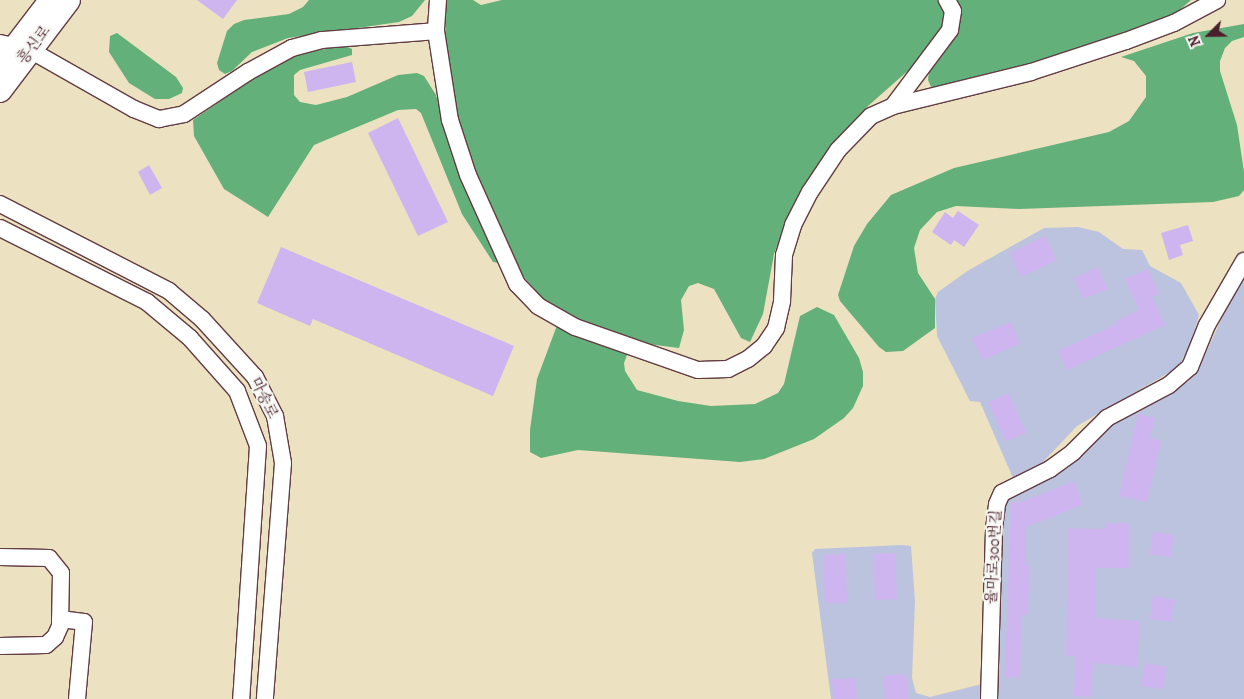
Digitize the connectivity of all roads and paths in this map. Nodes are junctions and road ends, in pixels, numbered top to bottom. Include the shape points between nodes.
1 (49, 0) edge
2 (68, 0) edge
3 (438, 0) edge
4 (947, 0) edge
5 (1217, 0) edge
6 (436, 31) junction
7 (15, 46) edge
8 (0, 64) edge
9 (0, 91) edge
10 (893, 106) junction
11 (0, 204) edge
12 (0, 228) edge
13 (1244, 261) edge
14 (0, 557) edge
15 (60, 619) junction
16 (0, 646) edge
17 (77, 699) edge
18 (241, 699) edge
19 (265, 699) edge
20 (989, 699) edge

1 - 7 main road, 흥신로
2 - 7 main road, 흥신로
3 - 6 street
4 - 10 street via 953,11 950,30
5 - 10 street via 1174,23 1126,41 1031,72
6 - 7 street via 322,40 292,48 184,114 159,119
6 - 10 street via 450,120 468,175 517,284 538,306 575,328 698,370 728,369 764,346 776,328 782,301 784,256 793,226 810,192 854,131 871,116
7 - 8 main road, 흥신로
7 - 9 main road, 흥신로
11 - 19 street, 마송로 via 170,290 202,318 255,377 275,416 283,463
12 - 18 street, 마송로 via 147,302 190,338 237,391 258,446
13 - 20 street, 율마로300번길 via 1207,325 1190,367 1169,386 1107,418 1073,452 1050,469 1002,493 994,529
14 - 15 street via 49,558 57,564 61,573
15 - 16 street via 55,637 46,644
15 - 17 street via 84,622

